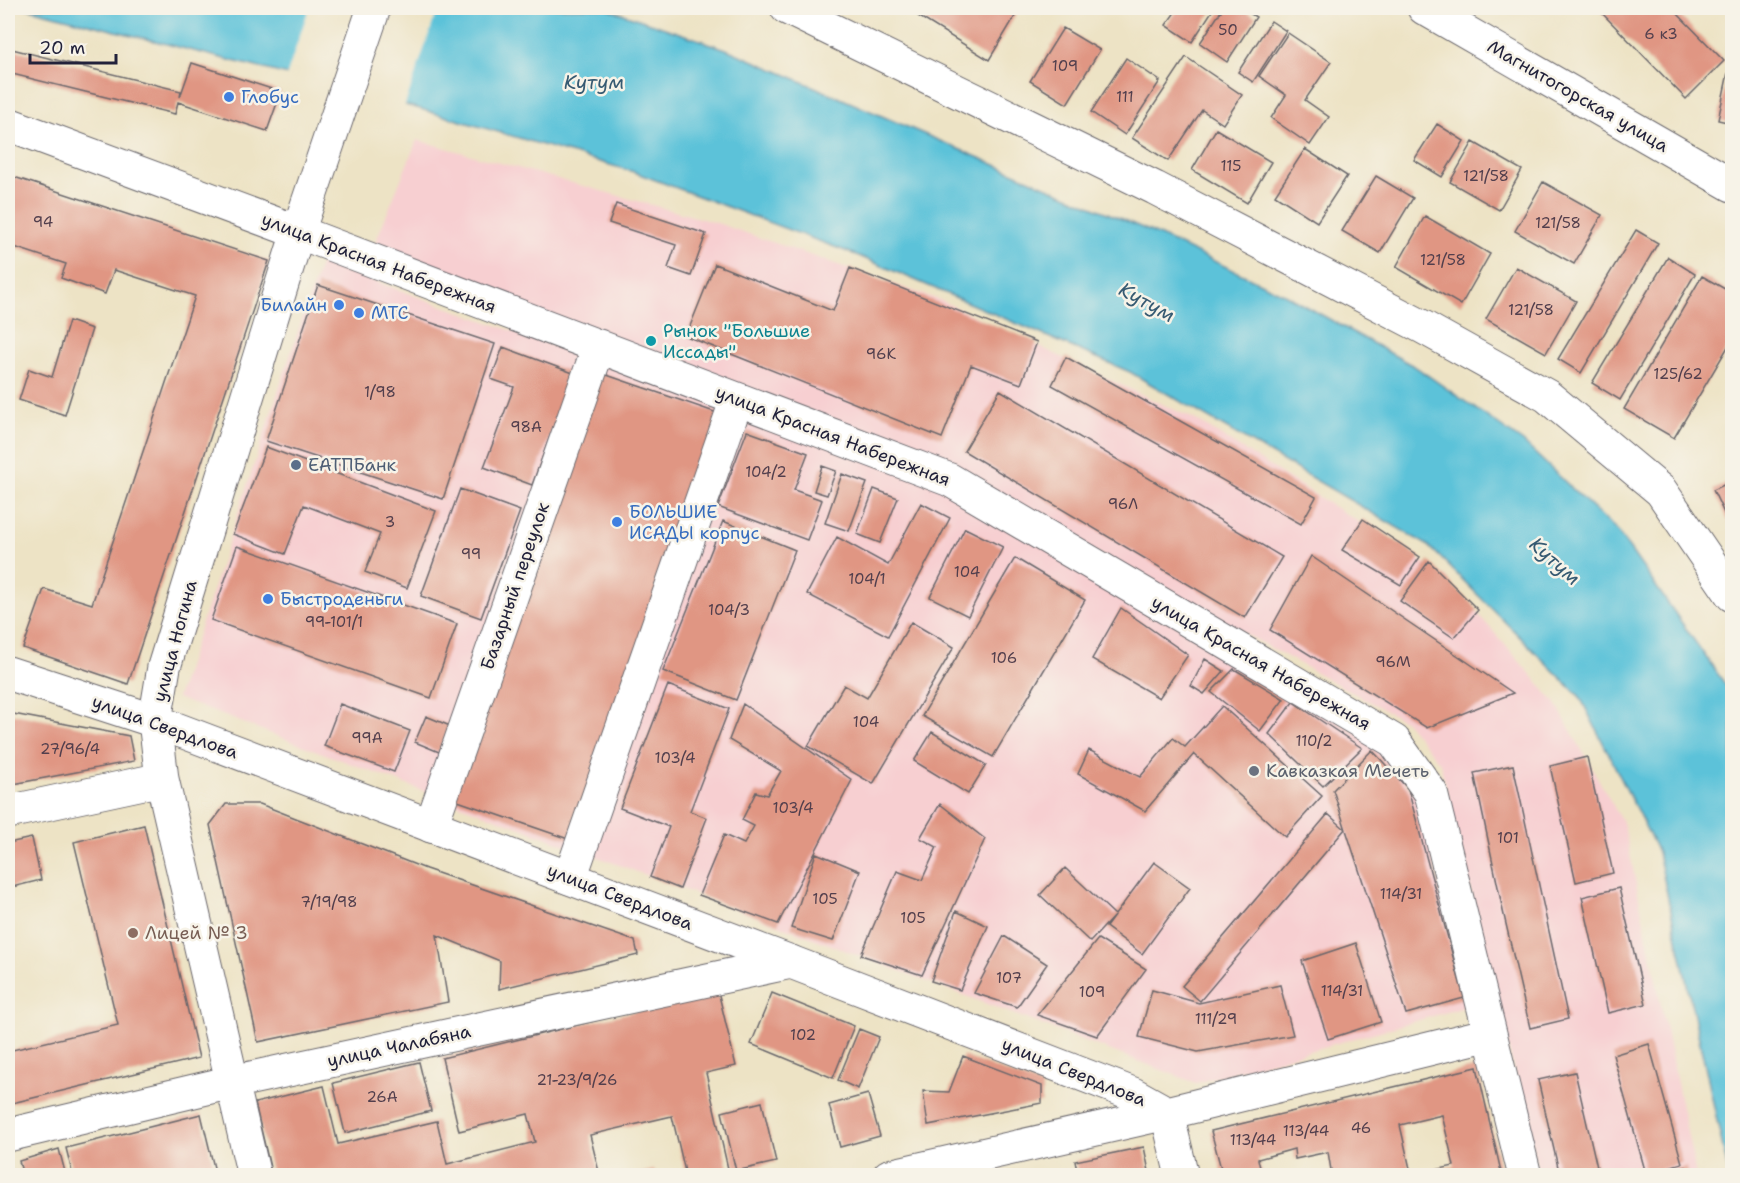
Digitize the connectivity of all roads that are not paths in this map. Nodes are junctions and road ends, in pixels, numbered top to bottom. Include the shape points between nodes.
1 (374, 8) edge
2 (787, 8) edge
3 (1424, 8) edge
4 (8, 124) edge
5 (1732, 185) edge
6 (298, 232) junction
7 (599, 346) junction
8 (737, 399) junction
9 (1732, 595) edge
10 (8, 674) edge
11 (155, 721) junction
12 (162, 779) junction
13 (8, 812) edge
14 (431, 826) junction
15 (570, 878) junction
16 (791, 962) junction
17 (1490, 1034) junction
18 (232, 1082) junction
19 (1167, 1113) junction
20 (8, 1134) edge
21 (254, 1176) edge
22 (889, 1176) edge
23 (1182, 1176) edge
24 (1525, 1176) edge

1 - 6 street, улица Ногина
2 - 9 street via 1155,188 1547,396 1661,491
3 - 5 street, Магнитогорская улица
4 - 6 street, улица Красная Набережная
6 - 7 street, улица Красная Набережная
6 - 11 street, улица Ногина via 164,667
7 - 8 street, улица Красная Набережная
7 - 14 street, Базарный переулок
8 - 15 street
8 - 17 street, улица Красная Набережная via 950,480 1394,741 1431,793
10 - 11 street, улица Свердлова
11 - 12 street, улица Ногина
11 - 14 street, улица Свердлова
12 - 13 street
12 - 18 street, улица Ногина
14 - 15 street, улица Свердлова
15 - 16 street, улица Свердлова
16 - 18 street, улица Чалабяна
16 - 19 street, улица Свердлова via 1133,1094
17 - 19 street
17 - 24 street, улица Красная Набережная
18 - 20 street, улица Чалабяна
18 - 21 street, улица Ногина
19 - 22 street
19 - 23 street, улица Свердлова

